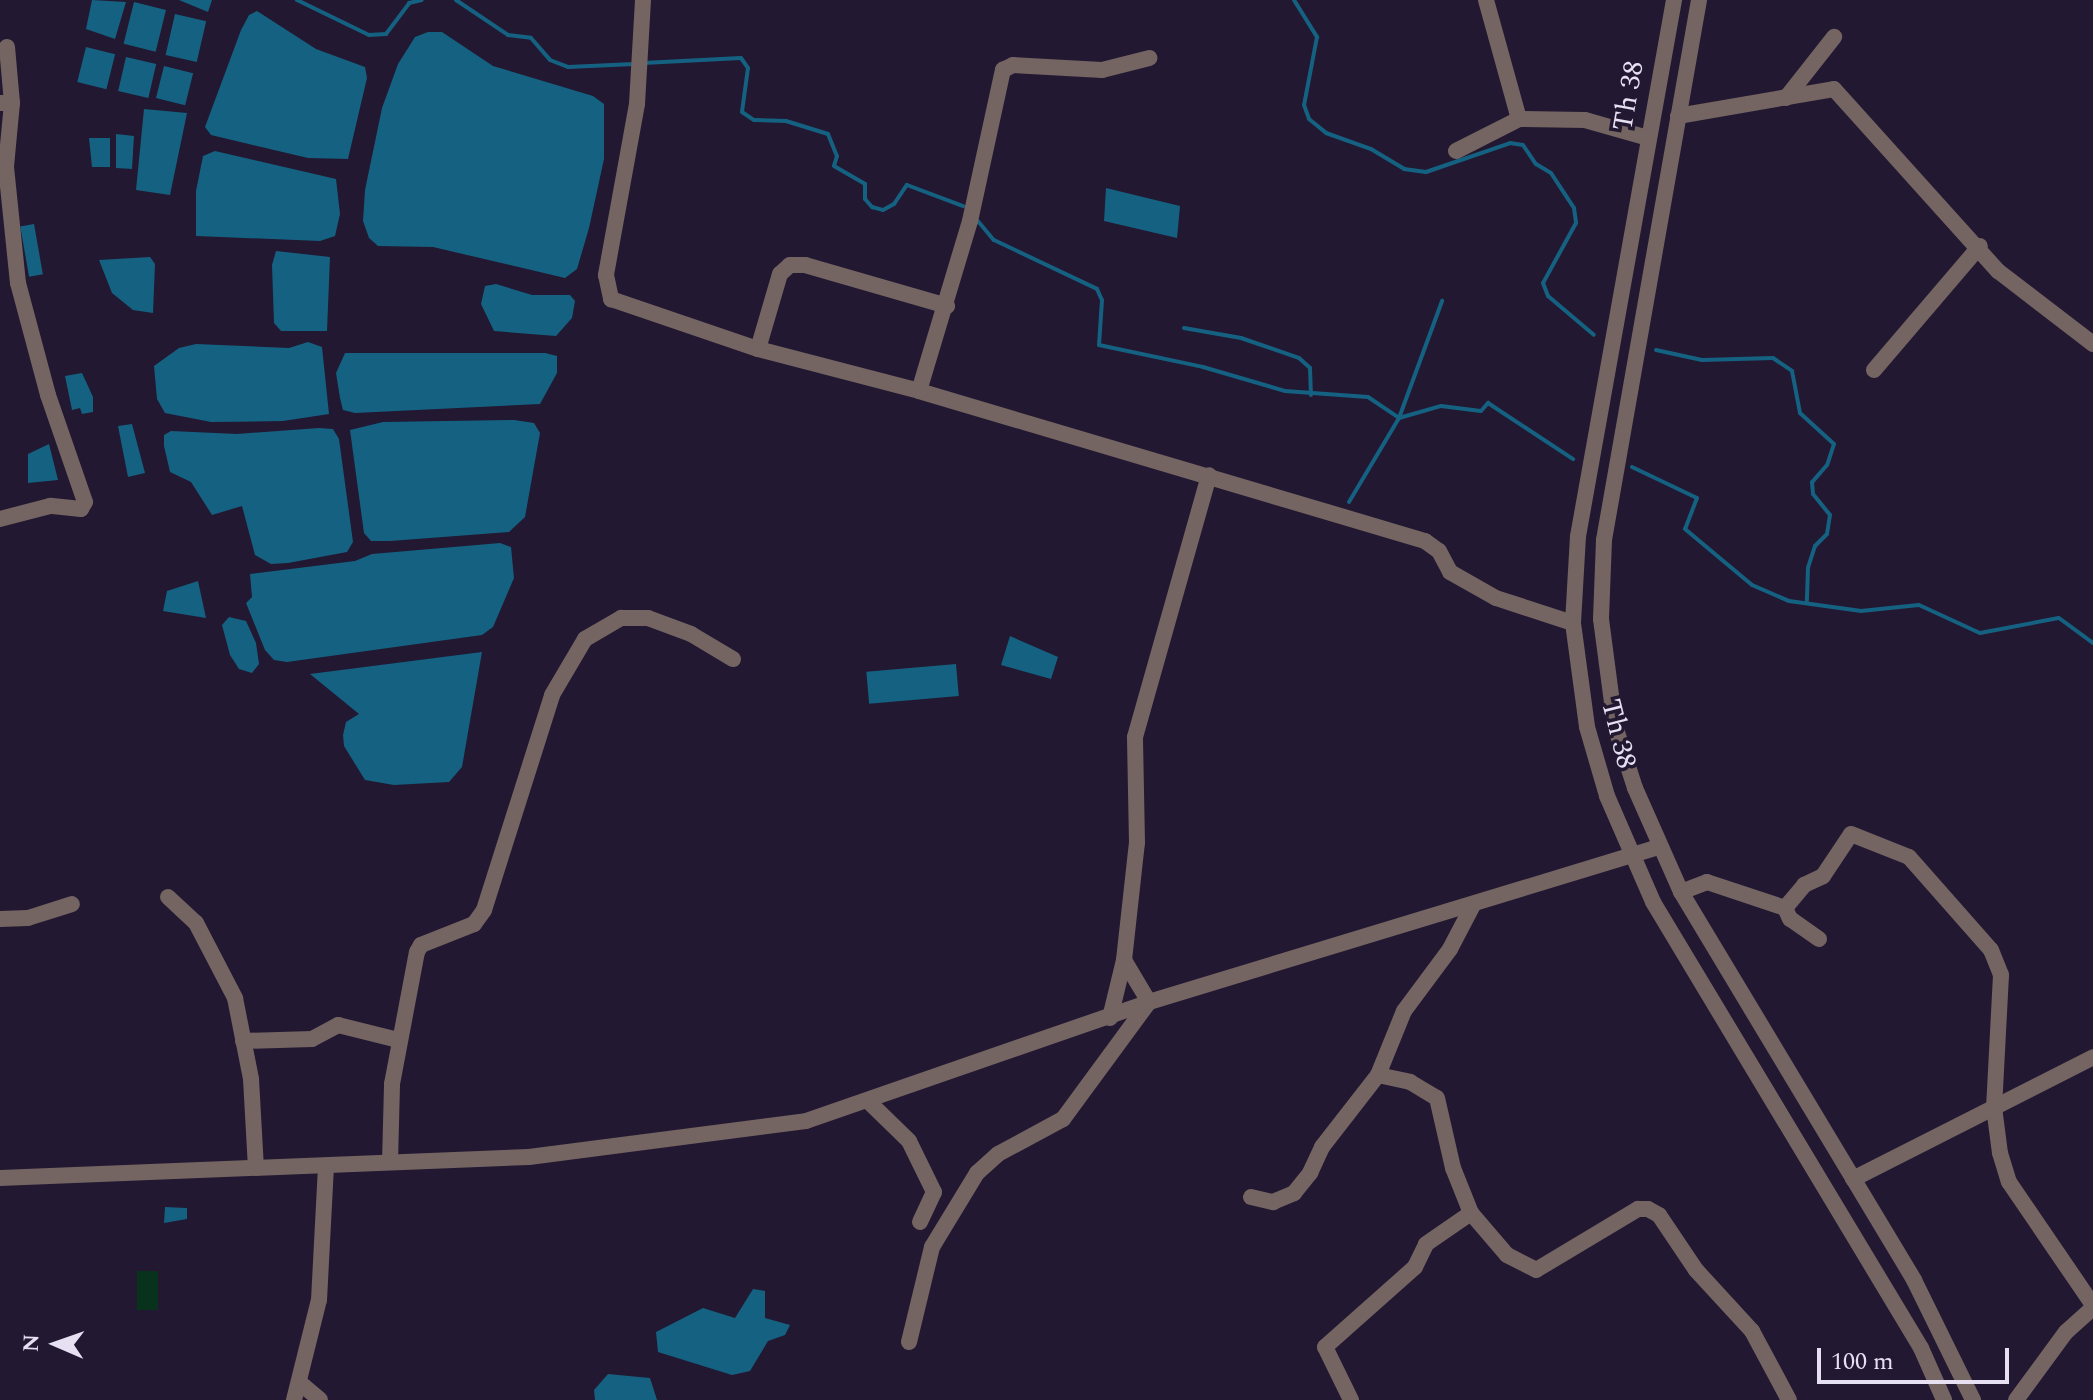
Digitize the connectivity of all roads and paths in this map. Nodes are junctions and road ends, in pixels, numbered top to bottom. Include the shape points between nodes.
1 (643, 0) edge
2 (1486, 0) edge
3 (1674, 0) edge
4 (1699, 0) edge
5 (1834, 37) dead end
6 (7, 47) dead end
7 (1149, 58) dead end
8 (1785, 100) junction
9 (6, 103) edge
10 (1678, 116) junction
11 (1519, 119) junction
12 (1648, 138) junction
13 (1456, 151) dead end
14 (1632, 227) junction
15 (1655, 234) junction
16 (1980, 246) junction
17 (947, 306) junction
18 (2093, 344) edge
19 (758, 349) junction
20 (1874, 370) dead end
21 (919, 391) junction
22 (1209, 475) junction
23 (0, 519) edge
24 (1573, 623) junction
25 (733, 659) dead end
26 (1659, 847) junction
27 (1631, 857) junction
28 (1681, 892) junction
29 (168, 897) dead end
30 (72, 904) dead end
31 (1473, 905) junction
32 (1785, 908) junction
33 (0, 919) edge
34 (1819, 939) dead end
35 (1124, 960) junction
36 (1149, 1002) junction
37 (1110, 1018) junction
38 (398, 1040) junction
39 (243, 1041) junction
40 (2093, 1057) edge
41 (1378, 1075) junction
42 (868, 1101) junction
43 (1994, 1107) junction
44 (390, 1162) junction
45 (326, 1166) junction
46 (256, 1168) junction
47 (0, 1178) edge
48 (1853, 1179) junction
49 (1251, 1197) dead end
50 (1471, 1213) junction
51 (920, 1222) dead end
52 (2093, 1306) edge
53 (909, 1342) dead end
54 (1961, 1368) junction
55 (1937, 1381) junction
56 (300, 1383) junction
57 (294, 1400) edge
58 (320, 1400) edge
59 (1351, 1400) edge
60 (1789, 1400) edge
61 (1944, 1400) edge
62 (1973, 1400) edge
63 (2016, 1400) edge

1 - 19 street via 640,63 606,288 623,306
2 - 11 street
3 - 12 street, Th 38
4 - 10 street, Th 38
5 - 8 street
6 - 9 street
7 - 17 street via 1102,70 1013,65 1003,70
8 - 10 street
8 - 16 street via 1834,89 1900,166
9 - 23 street via 6,167 18,283 48,395 85,502 81,509 50,506
10 - 15 street, Th 38
11 - 12 street via 1585,120
11 - 13 street
12 - 14 street, Th 38
14 - 15 street
14 - 24 street, Th 38 via 1587,466
15 - 26 street, Th 38 via 1614,471 1601,619 1615,726
16 - 18 street via 2010,281
16 - 20 street
17 - 19 street via 790,265 780,274
17 - 21 street
19 - 21 street
21 - 22 street
22 - 24 street via 1425,541 1439,551 1450,572 1485,591
22 - 35 street via 1135,737 1137,843
24 - 27 street, Th 38 via 1587,727
25 - 38 street via 691,634 648,618 621,618 585,639 552,695 484,910 465,929 421,945
26 - 27 street
26 - 28 street, Th 38
27 - 31 street
27 - 55 street, Th 38
28 - 32 street via 1707,882
28 - 48 street, Th 38
29 - 39 street via 196,923 235,998
30 - 33 street via 28,918
31 - 36 street
31 - 41 street via 1450,949 1404,1011
32 - 34 street via 1790,919
32 - 43 street via 1804,885 1823,876 1851,834 1909,857 1999,963
35 - 36 street
35 - 37 street
36 - 37 street
36 - 53 street via 1063,1119 998,1154 977,1173 932,1247
37 - 42 street
38 - 39 street via 338,1025 312,1039
38 - 44 street
39 - 46 street
40 - 43 street
41 - 49 street via 1294,1193 1273,1202
41 - 50 street via 1410,1082 1437,1098 1453,1168
42 - 44 street via 802,1122 693,1137 529,1157
42 - 51 street via 909,1141 934,1192
43 - 48 street
43 - 52 street via 2009,1182
44 - 45 street
45 - 46 street
45 - 56 street via 319,1300
46 - 47 street
48 - 54 street, Th 38
50 - 59 street via 1426,1244 1415,1267 1325,1347
50 - 60 street via 1507,1255 1536,1270 1638,1209 1659,1215 1696,1270 1752,1331
52 - 63 street via 2066,1332
54 - 55 street
54 - 62 street, Th 38
55 - 61 street, Th 38
56 - 57 street
56 - 58 street

